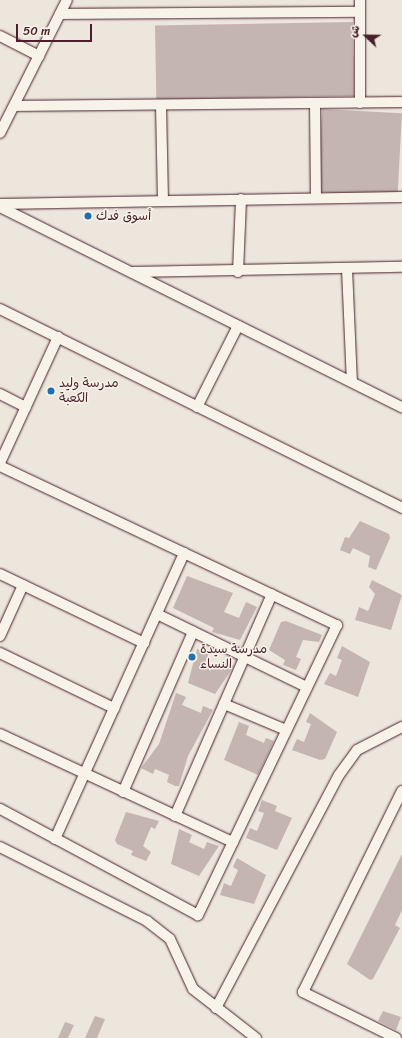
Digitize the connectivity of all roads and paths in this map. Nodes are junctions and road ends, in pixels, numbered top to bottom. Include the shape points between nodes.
1 (67, 0) edge
2 (360, 0) edge
3 (360, 12) junction
4 (60, 14) junction
5 (0, 36) edge
6 (39, 56) junction
7 (402, 102) edge
8 (314, 103) junction
9 (360, 103) junction
10 (161, 105) junction
11 (15, 106) junction
12 (0, 133) edge
13 (402, 196) edge
14 (316, 198) junction
15 (241, 199) junction
16 (163, 200) junction
17 (0, 204) edge
18 (0, 207) edge
19 (402, 267) edge
20 (347, 269) junction
21 (131, 272) junction
22 (238, 272) junction
23 (0, 309) edge
24 (238, 326) junction
25 (58, 337) junction
26 (352, 382) junction
27 (0, 394) edge
28 (197, 406) junction
29 (26, 407) junction
30 (402, 407) edge
31 (0, 463) edge
32 (0, 466) edge
33 (402, 508) edge
34 (184, 553) junction
35 (0, 574) edge
36 (23, 585) junction
37 (272, 594) junction
38 (157, 614) junction
39 (193, 632) junction
40 (0, 636) edge
41 (144, 643) junction
42 (0, 653) edge
43 (245, 657) junction
44 (307, 687) junction
45 (224, 704) junction
46 (114, 708) junction
47 (402, 727) edge
48 (286, 730) junction
49 (0, 734) edge
50 (84, 774) junction
51 (402, 791) edge
52 (123, 792) junction
53 (0, 809) edge
54 (175, 816) junction
55 (55, 839) junction
56 (233, 842) junction
57 (0, 847) edge
58 (216, 1008) junction
59 (256, 1038) edge
60 (396, 1038) edge

1 - 4 street
2 - 3 street
3 - 4 street
3 - 9 street
4 - 6 street
5 - 6 street
6 - 11 street
7 - 9 street
8 - 9 street
8 - 10 street
8 - 14 street
10 - 11 street
10 - 16 street
11 - 12 street
13 - 14 street
14 - 15 street
15 - 16 street
15 - 22 street
16 - 17 street
18 - 21 street
19 - 20 street
20 - 22 street
20 - 26 street
21 - 22 street
21 - 24 street
23 - 25 street
24 - 26 street
24 - 28 street
25 - 28 street
25 - 29 street
26 - 30 street
27 - 29 street
28 - 33 street
29 - 31 street
32 - 34 street
34 - 37 street
34 - 38 street
35 - 36 street
36 - 40 street
36 - 41 street
37 - 43 street
37 - 44 street via 337,625
38 - 39 street
38 - 41 street
39 - 43 street
39 - 52 street
41 - 46 street
42 - 46 street
43 - 44 street
43 - 45 street
44 - 48 street
45 - 48 street
45 - 54 street
46 - 50 street
47 - 58 street via 357,750 339,775
48 - 56 street
49 - 50 street
50 - 52 street
50 - 55 street
51 - 60 street via 303,992
52 - 54 street
53 - 55 street
54 - 56 street
55 - 56 street via 198,915
57 - 58 street via 147,921 170,939 193,989
58 - 59 street

